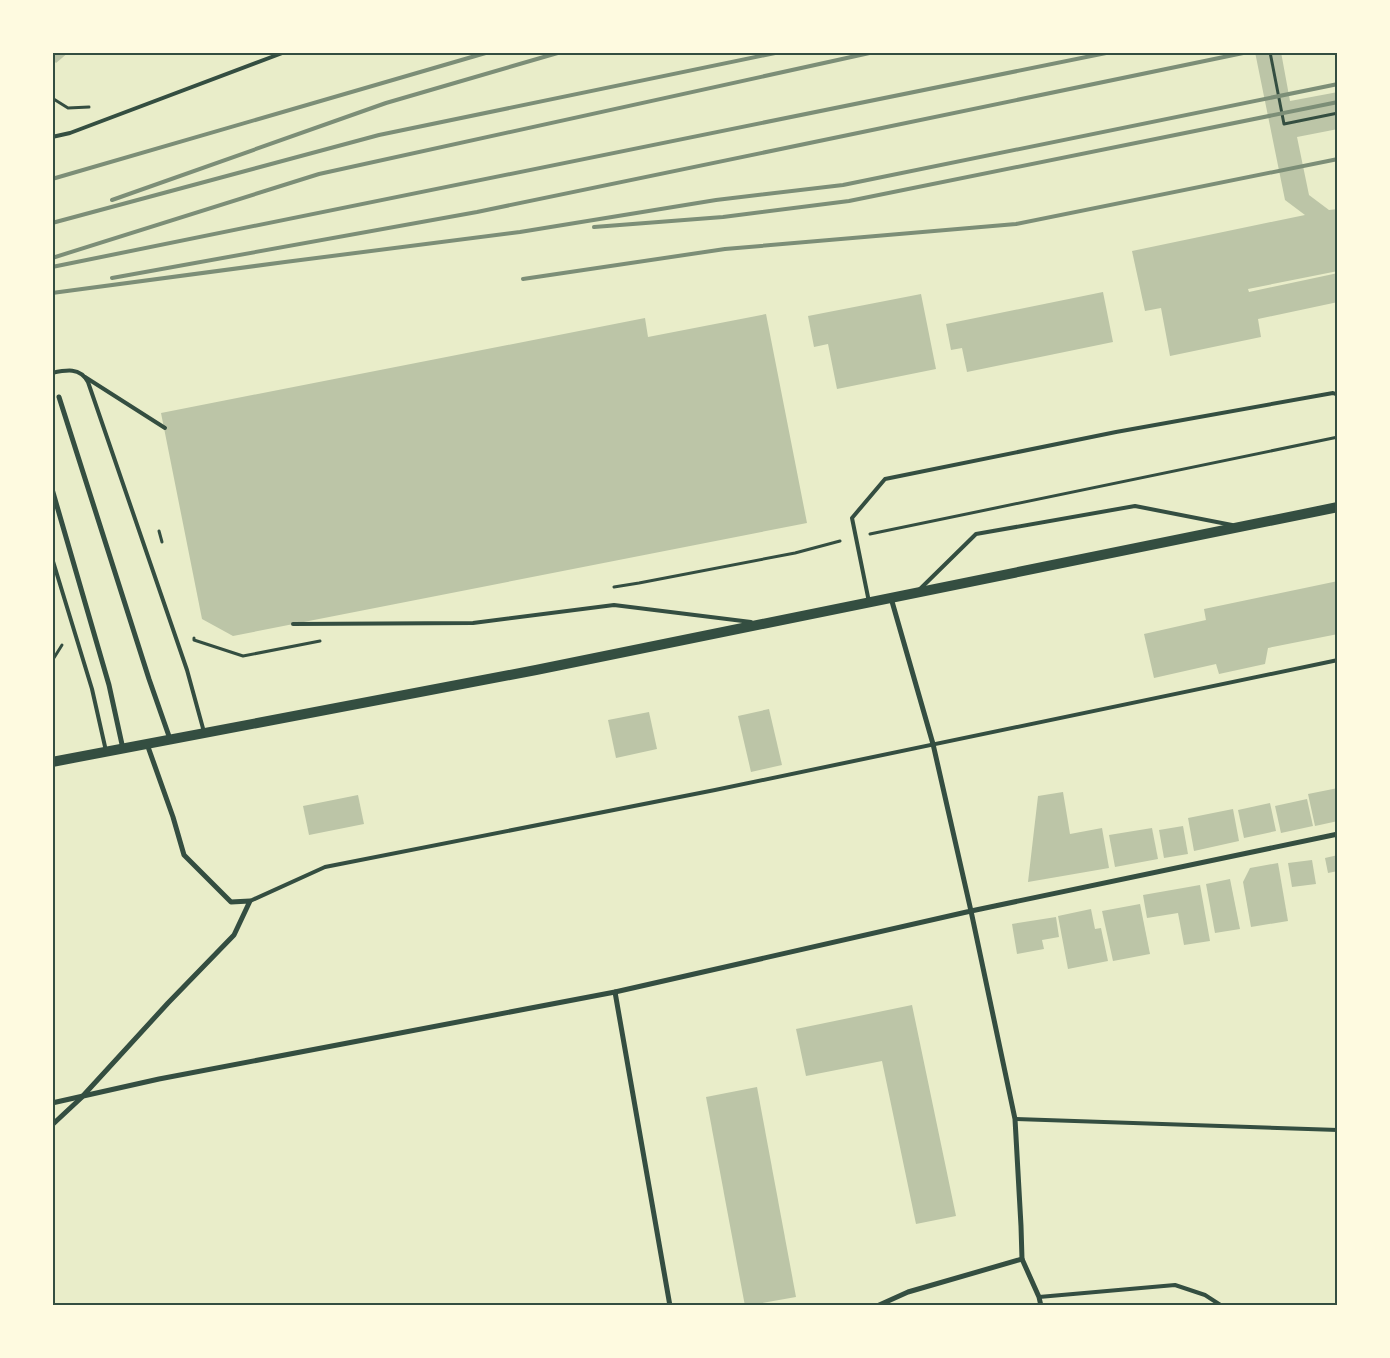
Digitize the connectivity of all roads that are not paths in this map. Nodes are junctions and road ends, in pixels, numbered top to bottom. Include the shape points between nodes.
1 (285, 52) edge
2 (52, 137) edge
3 (52, 373) edge
4 (85, 376) junction
5 (1338, 395) edge
6 (59, 397) dead end
7 (165, 428) dead end
8 (52, 489) edge
9 (1338, 507) edge
10 (1242, 527) junction
11 (52, 558) edge
12 (916, 593) junction
13 (891, 598) junction
14 (869, 602) junction
15 (293, 624) dead end
16 (764, 624) junction
17 (1338, 660) edge
18 (205, 734) junction
19 (170, 740) junction
20 (148, 744) junction
21 (933, 744) junction
22 (123, 749) junction
23 (106, 752) junction
24 (52, 762) edge
25 (1338, 834) edge
26 (250, 901) junction
27 (971, 911) junction
28 (615, 992) junction
29 (81, 1098) junction
30 (52, 1103) edge
31 (1015, 1119) junction
32 (52, 1125) edge
33 (1338, 1130) edge
34 (1022, 1258) junction
35 (1039, 1296) junction
36 (670, 1306) edge
37 (877, 1306) edge
38 (1041, 1306) edge
39 (1222, 1306) edge

1 - 2 lane
3 - 4 lane via 73,370
4 - 7 lane
4 - 18 lane via 187,670
5 - 14 lane via 1333,393 1116,432 885,478 852,518
6 - 19 street
8 - 22 street via 109,685
9 - 10 main road
10 - 12 main road
10 - 12 lane via 1135,506 976,534
11 - 23 lane via 92,689
12 - 13 main road
13 - 14 main road
13 - 21 street
14 - 16 main road
15 - 16 lane via 473,623 614,605
16 - 18 main road
17 - 21 lane
18 - 19 main road
19 - 20 main road
20 - 22 main road
20 - 26 street via 184,855 231,902
21 - 26 lane via 325,868
21 - 27 street
22 - 23 main road
23 - 24 main road
25 - 27 street
26 - 29 street via 234,935
27 - 28 street
27 - 31 street
28 - 29 street via 159,1079
28 - 36 street
29 - 30 street
29 - 32 street
31 - 33 lane
31 - 34 street
34 - 35 street
34 - 37 street via 908,1292
35 - 38 street
35 - 39 lane via 1175,1285 1205,1295

